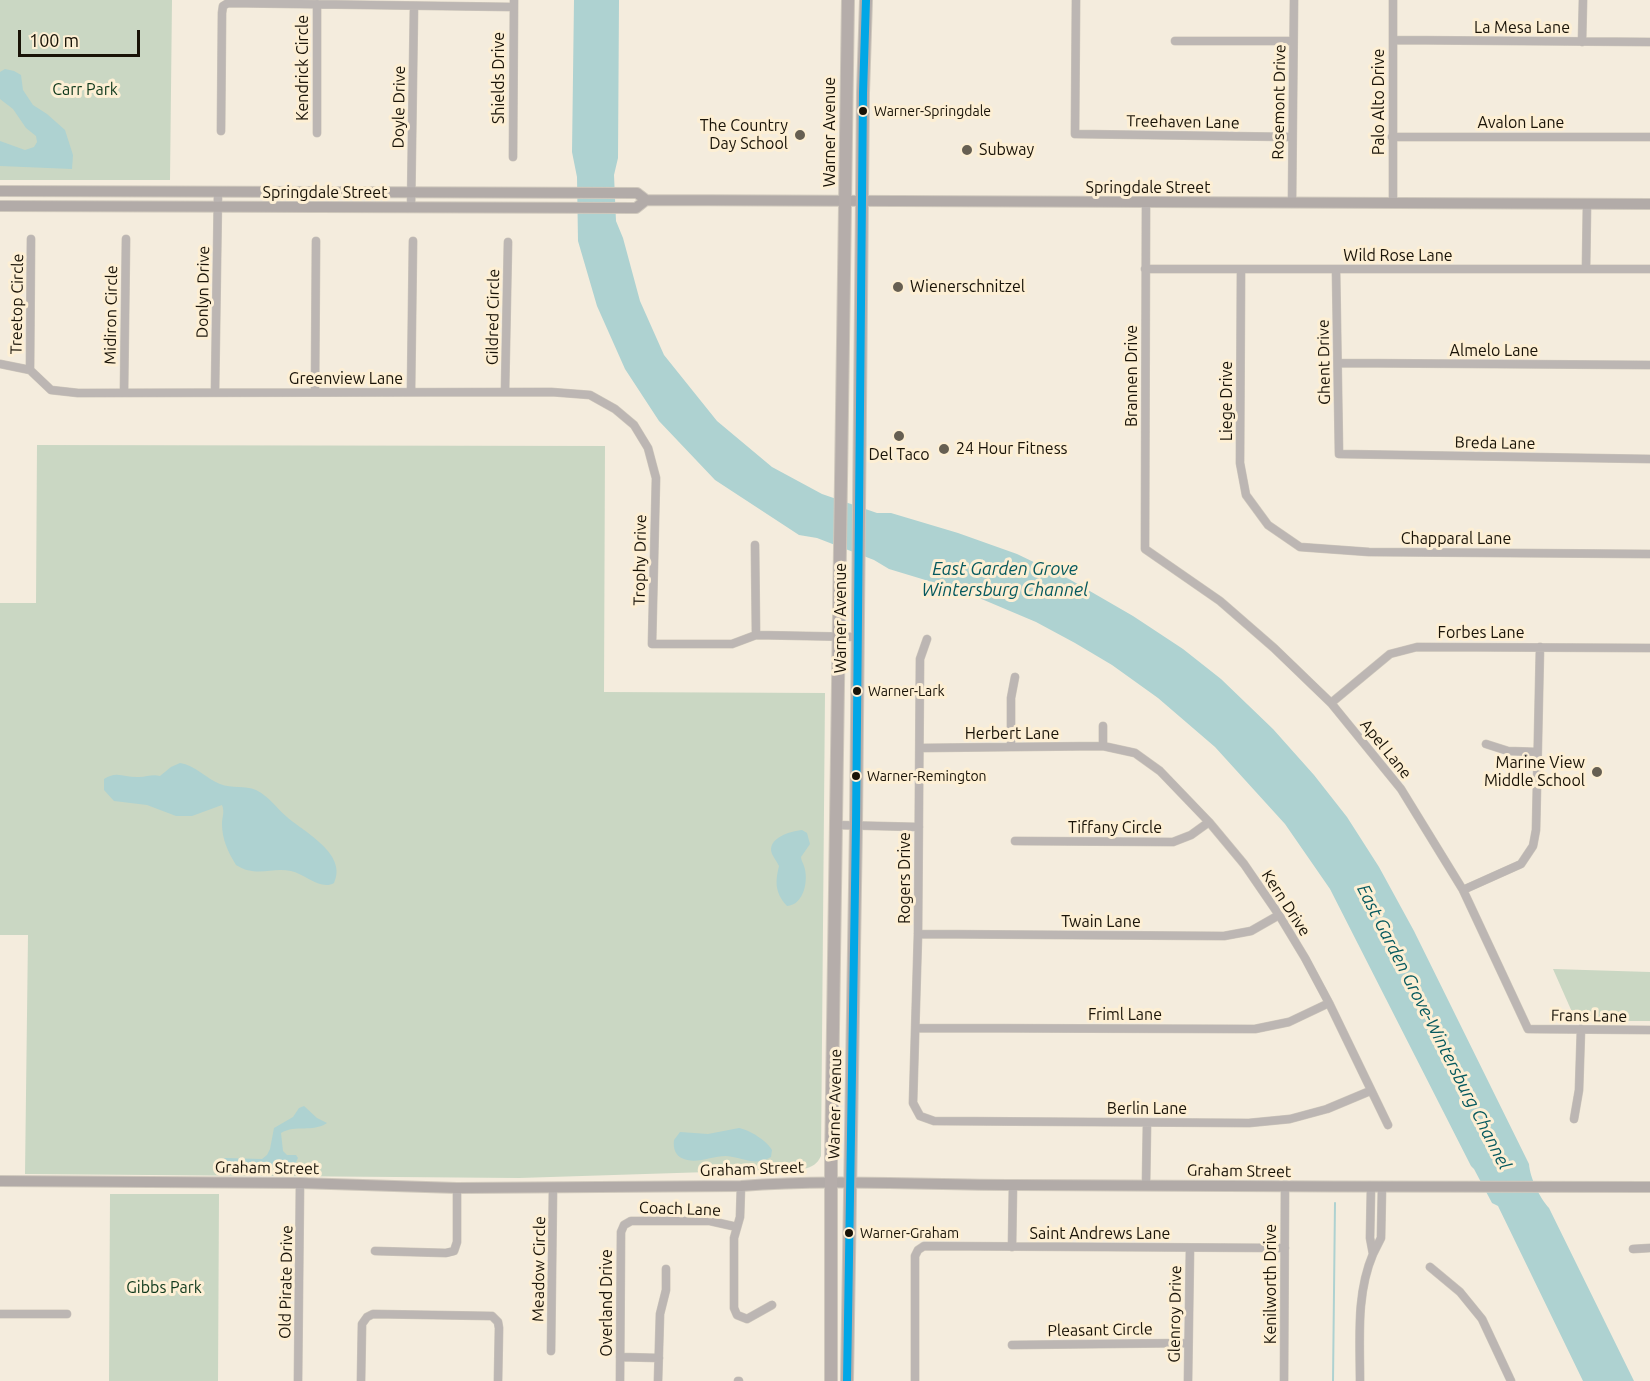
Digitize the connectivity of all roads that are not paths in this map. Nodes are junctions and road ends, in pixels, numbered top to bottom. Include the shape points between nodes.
1 (848, 0) edge
2 (866, 0) edge
3 (1076, 0) edge
4 (1294, 0) edge
5 (1393, 0) edge
6 (1583, 0) edge
7 (513, 3) edge
8 (317, 4) junction
9 (414, 6) junction
10 (847, 28) junction
11 (1393, 40) junction
12 (1175, 41) dead end
13 (1293, 42) junction
14 (1582, 42) junction
15 (1650, 42) edge
16 (863, 93) junction
17 (221, 131) dead end
18 (317, 133) dead end
19 (1292, 137) junction
20 (1392, 137) junction
21 (1650, 137) edge
22 (513, 157) dead end
23 (0, 191) edge
24 (412, 192) junction
25 (218, 193) junction
26 (646, 200) junction
27 (846, 200) junction
28 (862, 201) junction
29 (1146, 203) junction
30 (1292, 203) junction
31 (1393, 203) junction
32 (1587, 204) junction
33 (1650, 204) edge
34 (0, 206) edge
35 (218, 208) junction
36 (411, 208) junction
37 (31, 238) dead end
38 (126, 239) dead end
39 (316, 241) dead end
40 (413, 241) dead end
41 (508, 242) dead end
42 (1145, 268) junction
43 (1241, 269) junction
44 (1336, 269) junction
45 (1587, 269) junction
46 (1650, 269) edge
47 (1338, 363) junction
48 (0, 364) edge
49 (1650, 365) edge
50 (30, 370) junction
51 (124, 392) junction
52 (214, 392) junction
53 (315, 392) junction
54 (506, 392) junction
55 (411, 393) junction
56 (842, 408) junction
57 (859, 409) junction
58 (1339, 454) joint
59 (1650, 459) edge
60 (842, 464) junction
61 (656, 478) joint
62 (859, 506) junction
63 (1268, 525) joint
64 (755, 545) dead end
65 (1145, 549) joint
66 (1650, 554) edge
67 (756, 635) junction
68 (839, 637) junction
69 (857, 637) junction
70 (927, 639) dead end
71 (1540, 647) junction
72 (1650, 648) edge
73 (1015, 677) dead end
74 (1331, 703) junction
75 (1103, 726) dead end
76 (1486, 744) dead end
77 (1103, 746) junction
78 (1011, 747) junction
79 (920, 748) junction
80 (1537, 752) junction
81 (1209, 822) junction
82 (836, 825) junction
83 (856, 825) junction
84 (919, 827) junction
85 (1015, 841) dead end
86 (1463, 890) junction
87 (1279, 915) junction
88 (918, 934) junction
89 (1329, 1003) junction
90 (917, 1028) junction
91 (1528, 1029) joint
92 (1581, 1029) junction
93 (1650, 1030) edge
94 (1370, 1091) junction
95 (920, 1116) joint
96 (1574, 1119) dead end
97 (1147, 1123) junction
98 (1388, 1125) dead end
99 (0, 1181) edge
100 (831, 1182) junction
101 (850, 1182) junction
102 (300, 1183) junction
103 (1146, 1184) junction
104 (1013, 1185) junction
105 (741, 1186) junction
106 (1285, 1186) junction
107 (1376, 1187) junction
108 (1650, 1187) edge
109 (457, 1188) junction
110 (553, 1188) junction
111 (624, 1225) joint
112 (737, 1227) junction
113 (1012, 1247) junction
114 (1190, 1248) junction
115 (1285, 1248) junction
116 (1650, 1248) edge
117 (1633, 1249) dead end
118 (375, 1251) dead end
119 (1430, 1267) dead end
120 (666, 1269) dead end
121 (772, 1305) dead end
122 (0, 1314) edge
123 (67, 1314) dead end
124 (1188, 1343) junction
125 (1012, 1345) dead end
126 (551, 1351) dead end
127 (620, 1357) junction
128 (659, 1358) junction
129 (298, 1381) edge
130 (361, 1381) edge
131 (498, 1381) edge
132 (620, 1381) edge
133 (658, 1381) edge
134 (831, 1381) edge
135 (848, 1381) edge
136 (915, 1381) edge
137 (1188, 1381) edge
138 (1284, 1381) edge
139 (1360, 1381) edge
140 (1511, 1381) edge

1 - 10 main road, Warner Avenue
2 - 16 main road, Warner Avenue
3 - 19 street, Treehaven Lane via 1075,134
4 - 13 street, Rosemont Drive
5 - 11 street, Palo Alto Drive
6 - 14 street
7 - 9 street
7 - 22 street, Shields Drive
8 - 9 street
8 - 17 street via 224,6
8 - 18 street, Kendrick Circle
9 - 24 street, Doyle Drive
10 - 16 main road via 854,47 854,90
10 - 27 main road, Warner Avenue
11 - 14 street, La Mesa Lane
11 - 20 street, Palo Alto Drive
12 - 13 street
13 - 19 street, Rosemont Drive
14 - 15 street, La Mesa Lane
16 - 28 main road, Warner Avenue
19 - 30 street, Rosemont Drive
20 - 21 street, Avalon Lane
20 - 31 street, Palo Alto Drive
23 - 25 street, Springdale Street
24 - 25 street, Springdale Street
24 - 26 street, Springdale Street via 637,193
24 - 36 street, Doyle Drive
25 - 35 street, Donlyn Drive
26 - 27 street, Springdale Street
26 - 36 street, Springdale Street via 636,208
27 - 28 street, Springdale Street
27 - 56 main road, Warner Avenue
28 - 29 street, Springdale Street
28 - 57 main road, Warner Avenue
29 - 30 street, Springdale Street
29 - 42 street, Brannen Drive
30 - 31 street, Springdale Street
31 - 32 street, Springdale Street
32 - 33 street, Springdale Street
32 - 45 street
34 - 35 street, Springdale Street
35 - 36 street, Springdale Street
35 - 52 street, Donlyn Drive
37 - 50 street, Treetop Circle
38 - 51 street, Midiron Circle
39 - 53 street
40 - 55 street
41 - 54 street, Gildred Circle
42 - 43 street, Wild Rose Lane
42 - 65 street, Brannen Drive
43 - 44 street, Wild Rose Lane
43 - 63 street, Liege Drive via 1240,463 1246,495
44 - 45 street, Wild Rose Lane
44 - 47 street, Ghent Drive
45 - 46 street, Wild Rose Lane
47 - 49 street, Almelo Lane
47 - 58 street, Ghent Drive
48 - 50 street
50 - 51 street, Greenview Lane via 51,390
51 - 52 street, Greenview Lane
52 - 53 street, Greenview Lane
53 - 55 street, Greenview Lane
54 - 55 street, Greenview Lane
54 - 61 street, Greenview Lane via 590,395 615,409 634,426 648,448
56 - 57 main road
56 - 60 main road, Warner Avenue
57 - 62 main road, Warner Avenue
58 - 59 street, Breda Lane
60 - 62 main road via 848,464 851,470
60 - 68 main road, Warner Avenue
61 - 67 street, Trophy Drive via 652,644 732,644
62 - 69 main road, Warner Avenue
63 - 66 street, Chapparal Lane via 1300,547 1369,552
64 - 67 street
65 - 74 street, Apel Lane via 1220,602
67 - 68 street
68 - 69 street
68 - 82 main road, Warner Avenue
69 - 83 main road, Warner Avenue
70 - 79 street, Rogers Drive via 920,659
71 - 72 street, Forbes Lane
71 - 74 street, Forbes Lane via 1417,647 1390,654
71 - 80 street
73 - 78 street
74 - 86 street, Apel Lane via 1401,789
75 - 77 street
76 - 80 street via 1508,751
77 - 78 street, Herbert Lane
77 - 81 street, Kern Drive via 1135,753 1160,771
78 - 79 street, Herbert Lane
79 - 84 street, Rogers Drive
80 - 86 street via 1533,846 1521,864
81 - 85 street, Tiffany Circle via 1173,842
81 - 87 street, Kern Drive
82 - 83 street
82 - 100 main road, Warner Avenue
83 - 84 street
83 - 101 main road, Warner Avenue
84 - 88 street, Rogers Drive
86 - 91 street, Apel Lane
87 - 88 street, Twain Lane via 1251,931 1224,936
87 - 89 street, Kern Drive
88 - 90 street, Rogers Drive
89 - 90 street, Friml Lane via 1289,1022 1255,1029
89 - 94 street, Kern Drive
90 - 95 street, Rogers Drive via 913,1103
91 - 92 street, Frans Lane
92 - 93 street, Frans Lane
92 - 96 street via 1580,1090
94 - 97 street, Berlin Lane via 1290,1119
94 - 98 street, Kern Drive
95 - 97 street, Berlin Lane via 934,1121
97 - 103 street
99 - 102 street, Graham Street
100 - 101 street, Graham Street
100 - 105 street, Graham Street
100 - 134 main road, Warner Avenue
101 - 104 street, Graham Street
101 - 135 main road, Warner Avenue
102 - 109 street, Graham Street
102 - 129 street, Old Pirate Drive
103 - 104 street, Graham Street
103 - 106 street, Graham Street
104 - 113 street
105 - 110 street, Graham Street
105 - 112 street
106 - 107 street, Graham Street
106 - 115 street, Kenilworth Drive
107 - 108 street, Graham Street
107 - 139 street via 1370,1238 1373,1254 1361,1297
109 - 110 street, Graham Street
109 - 118 street via 454,1251
110 - 126 street, Meadow Circle
111 - 112 street, Coach Lane via 631,1221 710,1221
111 - 127 street, Overland Drive
112 - 121 street via 737,1315 747,1319
113 - 114 street, Saint Andrews Lane
113 - 136 street, Saint Andrews Lane via 924,1246 918,1250
114 - 115 street, Saint Andrews Lane
114 - 124 street, Glenroy Drive
115 - 138 street, Kenilworth Drive
116 - 117 street
119 - 140 street via 1460,1292 1482,1319
120 - 128 street
122 - 123 street
124 - 125 street, Pleasant Circle
124 - 137 street, Glenroy Drive
127 - 128 street
127 - 132 street, Overland Drive
128 - 133 street
130 - 131 street via 362,1324 373,1314 492,1316 499,1328

